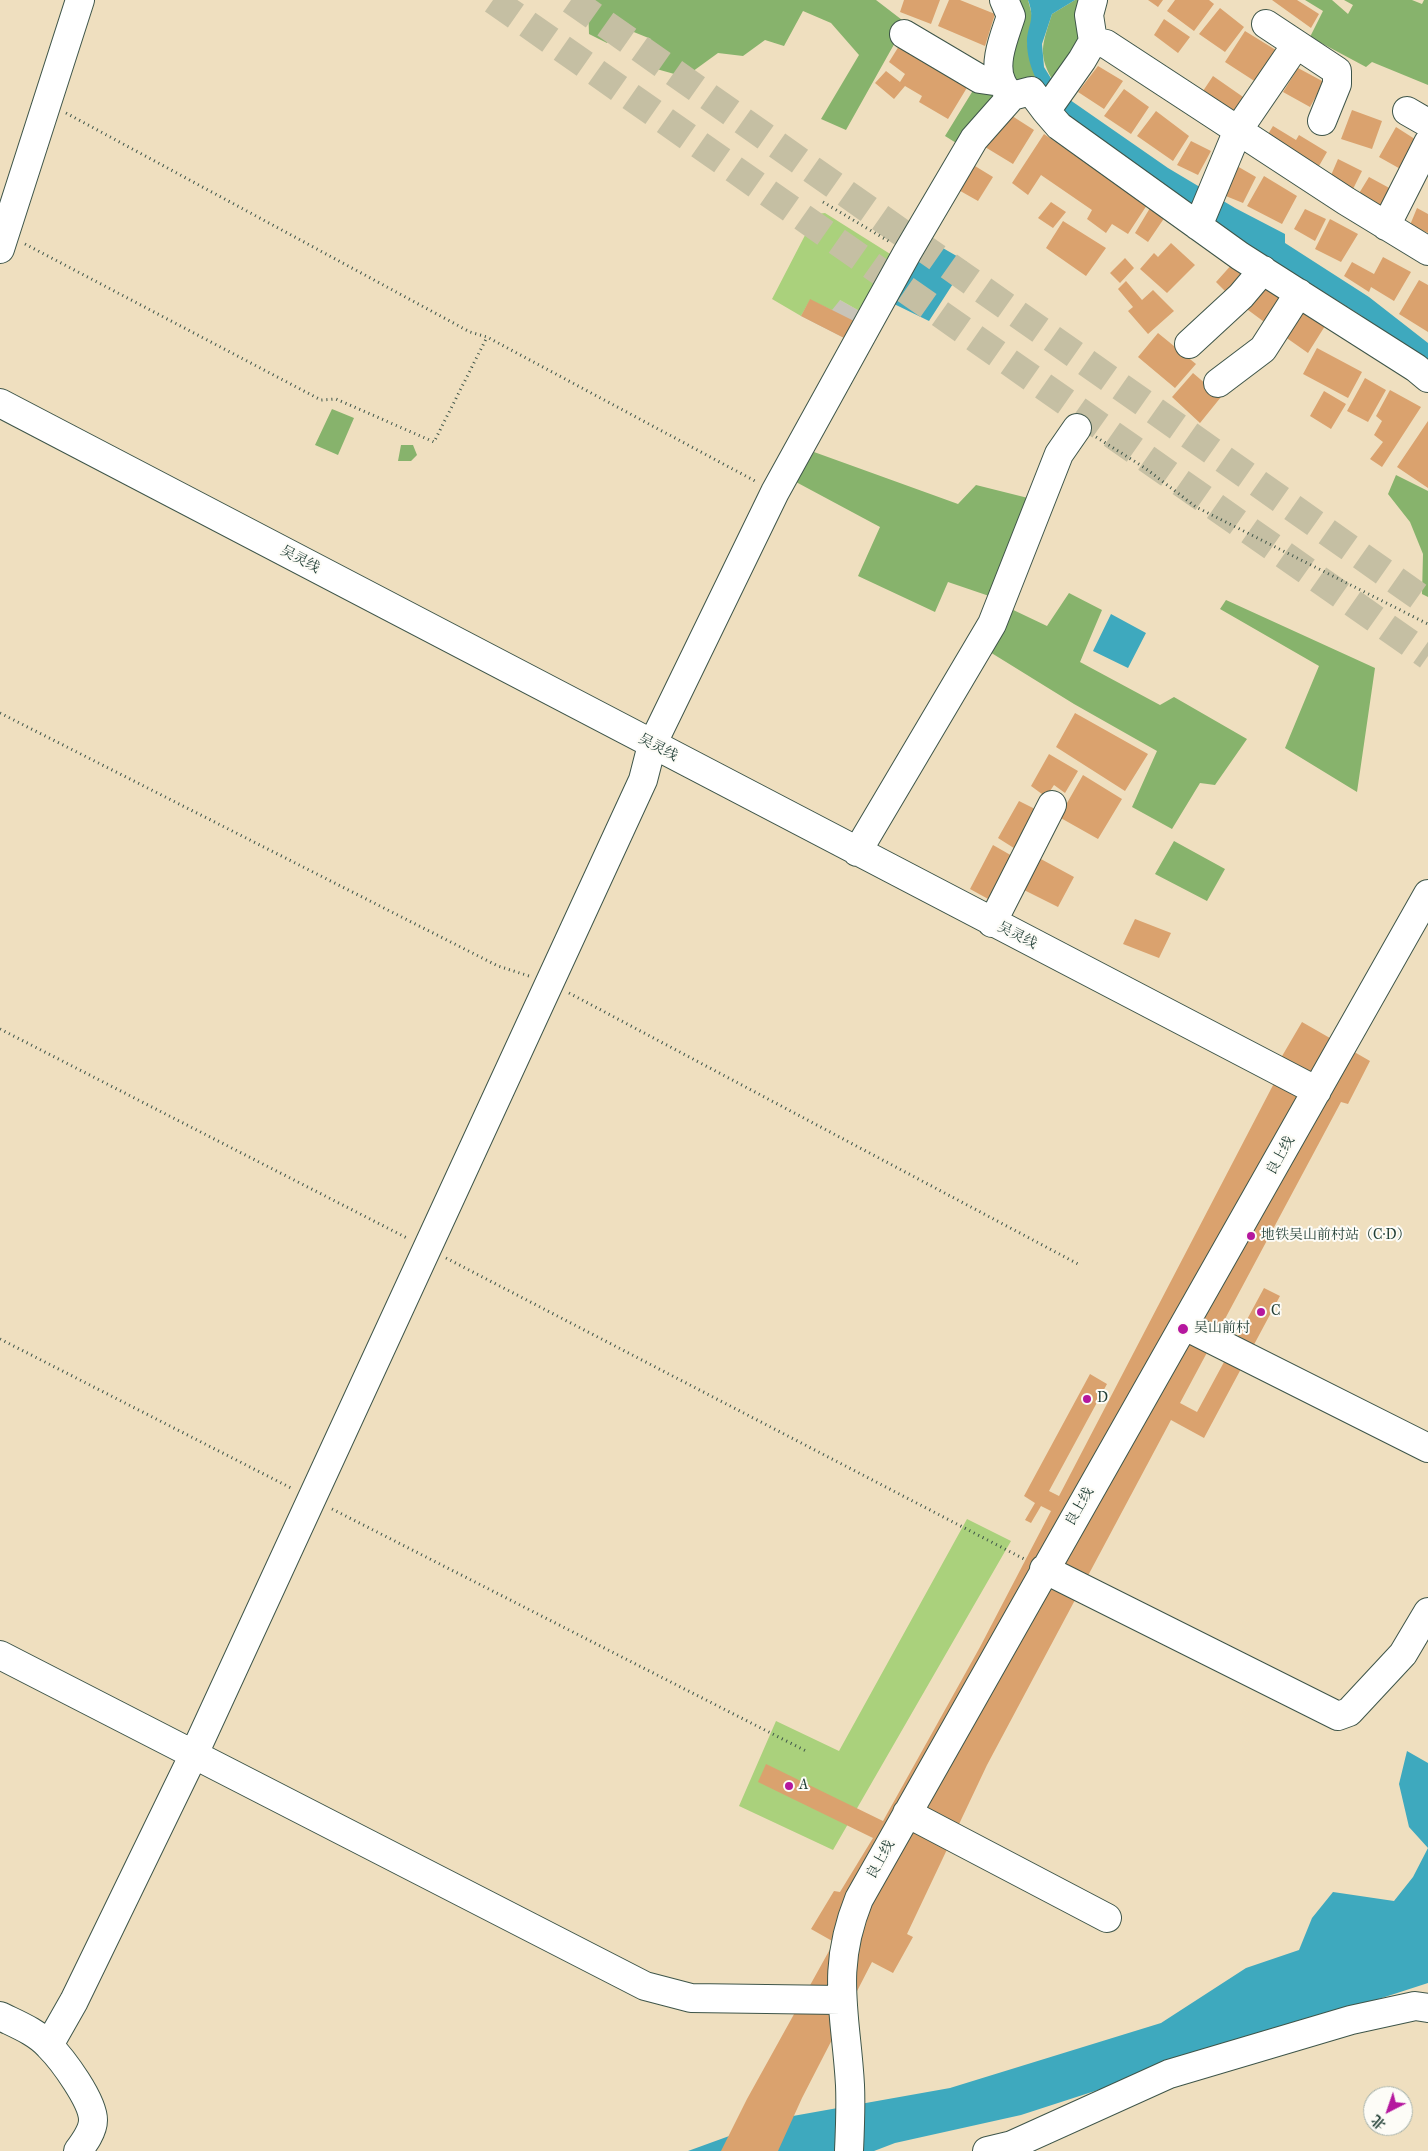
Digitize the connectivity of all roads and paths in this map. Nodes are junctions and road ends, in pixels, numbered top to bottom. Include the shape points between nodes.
1 (80, 0) edge
2 (1004, 0) edge
3 (1093, 0) edge
4 (1266, 24) dead end
5 (904, 34) dead end
6 (1093, 41) junction
7 (1296, 44) junction
8 (1006, 89) junction
9 (1052, 102) junction
10 (47, 103) junction
11 (1322, 121) dead end
12 (1238, 130) junction
13 (1428, 143) edge
14 (1422, 176) dead end
15 (823, 202) dead end
16 (1199, 222) junction
17 (1391, 229) junction
18 (2, 241) edge
19 (1428, 251) edge
20 (907, 253) junction
21 (1263, 270) junction
22 (1299, 293) junction
23 (487, 338) junction
24 (1189, 344) dead end
25 (1428, 378) edge
26 (1218, 383) dead end
27 (0, 403) edge
28 (1077, 428) joint
29 (775, 492) junction
30 (1428, 624) edge
31 (652, 744) junction
32 (1052, 805) dead end
33 (857, 852) junction
34 (1428, 894) edge
35 (992, 923) junction
36 (0, 1029) edge
37 (1317, 1091) junction
38 (427, 1248) junction
39 (1185, 1326) junction
40 (0, 1339) edge
41 (1428, 1448) edge
42 (312, 1499) junction
43 (1044, 1569) junction
44 (1426, 1622) edge
45 (0, 1655) edge
46 (806, 1751) dead end
47 (194, 1754) junction
48 (907, 1813) junction
49 (1107, 1918) dead end
50 (841, 2000) junction
51 (1428, 2008) edge
52 (0, 2016) edge
53 (49, 2045) junction
54 (78, 2151) edge
55 (849, 2151) edge
56 (987, 2151) edge

1 - 10 street
2 - 8 street via 1011,16 999,66
3 - 6 street via 1089,15
4 - 7 street
5 - 8 street via 980,79
6 - 9 street
6 - 12 street via 1106,44
7 - 11 street via 1337,71 1337,84
7 - 12 street
8 - 9 street via 1031,91
8 - 20 street
9 - 16 street via 1059,126
10 - 18 street
10 - 23 path via 470,332
12 - 16 street
12 - 17 street
13 - 17 street
14 - 17 street
15 - 20 path
16 - 21 street
17 - 19 street
18 - 23 path via 321,400 336,398 434,442
20 - 29 street
21 - 22 street
21 - 24 street via 1241,296
22 - 25 street
22 - 26 street via 1263,349
23 - 29 path
27 - 31 street, 吴灵线
28 - 30 path via 1106,442 1196,507
28 - 33 street via 1058,454 992,624
29 - 31 street
31 - 33 street, 吴灵线
31 - 38 street via 643,780
32 - 35 street
33 - 35 street, 吴灵线
34 - 37 street, 良上线
35 - 37 street, 吴灵线
36 - 38 path
37 - 39 street, 良上线
38 - 42 street
38 - 43 path
39 - 41 street
39 - 43 street, 良上线
40 - 42 path
42 - 46 path
42 - 47 street
43 - 44 street via 1338,1716 1349,1712 1404,1654
43 - 48 street, 良上线
45 - 47 street
47 - 50 street via 645,1986 691,1998
47 - 53 street via 74,2001
48 - 49 street
48 - 50 street, 良上线 via 859,1899 850,1922 842,1964
50 - 55 street, 良上线 via 850,2100
51 - 56 street via 1415,2006 1352,2020 1169,2074 1012,2145
52 - 53 street
53 - 54 street via 89,2100 93,2121 87,2139

